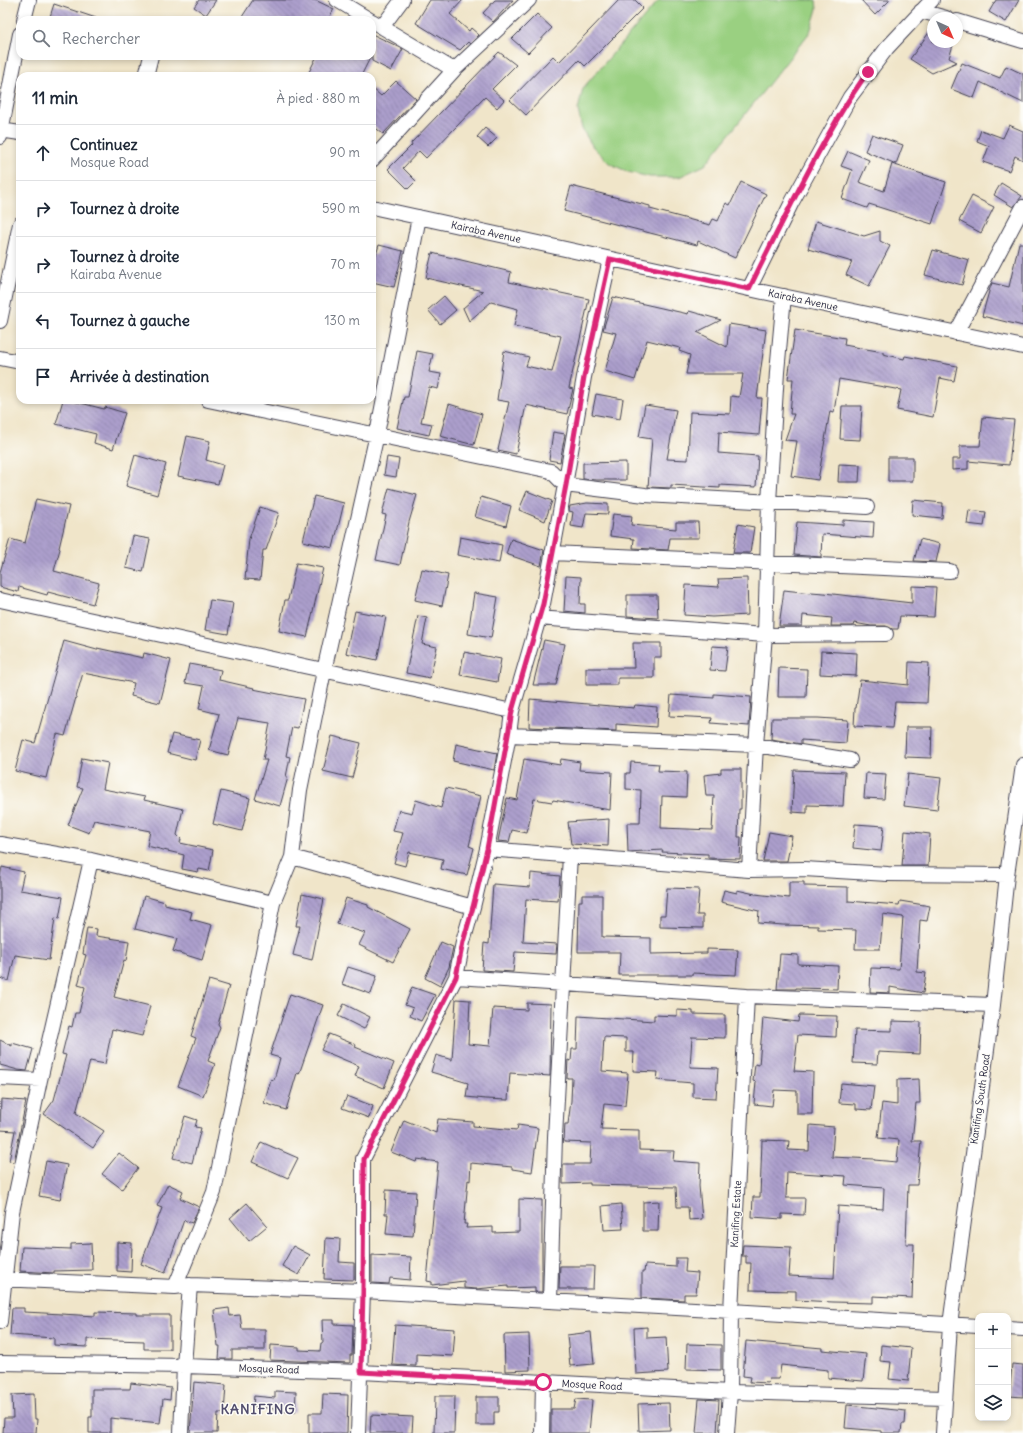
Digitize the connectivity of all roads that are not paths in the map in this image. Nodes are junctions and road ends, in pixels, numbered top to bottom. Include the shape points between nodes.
1 (29, 0) edge
2 (337, 0) edge
3 (402, 0) edge
4 (529, 0) edge
5 (932, 0) edge
6 (921, 11) junction
7 (927, 13) edge
8 (25, 16) edge
9 (363, 16) edge
10 (376, 21) edge
11 (963, 23) edge
12 (376, 24) edge
13 (1023, 41) edge
14 (16, 54) edge
15 (150, 60) edge
16 (454, 70) junction
17 (147, 72) edge
18 (0, 132) edge
19 (16, 133) edge
20 (376, 156) edge
21 (376, 208) edge
22 (1023, 208) edge
23 (419, 217) junction
24 (16, 243) edge
25 (610, 259) junction
26 (749, 289) junction
27 (784, 296) junction
28 (0, 321) edge
29 (956, 333) junction
30 (1023, 347) edge
31 (0, 358) edge
32 (16, 361) edge
33 (228, 404) edge
34 (377, 434) junction
35 (566, 485) junction
36 (769, 502) junction
37 (867, 507) dead end
38 (552, 553) junction
39 (768, 563) junction
40 (950, 571) dead end
41 (0, 600) edge
42 (538, 618) junction
43 (886, 634) dead end
44 (764, 635) junction
45 (324, 671) junction
46 (512, 711) junction
47 (508, 735) junction
48 (756, 745) junction
49 (850, 760) dead end
50 (1023, 766) edge
51 (0, 844) edge
52 (487, 849) junction
53 (570, 855) junction
54 (292, 857) junction
55 (91, 860) junction
56 (749, 870) junction
57 (1007, 875) junction
58 (273, 903) junction
59 (473, 907) junction
60 (456, 977) junction
61 (563, 983) junction
62 (747, 996) junction
63 (993, 1005) junction
64 (0, 1078) edge
65 (40, 1080) junction
66 (6, 1212) edge
67 (3, 1279) edge
68 (190, 1285) junction
69 (175, 1287) junction
70 (363, 1291) junction
71 (550, 1301) junction
72 (731, 1311) junction
73 (0, 1322) edge
74 (950, 1325) junction
75 (975, 1326) edge
76 (1011, 1328) edge
77 (1023, 1329) edge
78 (0, 1363) edge
79 (184, 1366) junction
80 (361, 1372) junction
81 (543, 1382) junction
82 (730, 1392) junction
83 (945, 1398) junction
84 (181, 1433) edge
85 (358, 1433) edge
86 (542, 1433) edge
87 (727, 1433) edge
88 (943, 1433) edge

1 - 8 street
2 - 9 street
3 - 10 street
4 - 16 street
5 - 6 street
6 - 7 street
6 - 26 street via 887,48 850,97 792,202
11 - 13 street
12 - 16 street
14 - 18 street
15 - 17 street
16 - 20 street
18 - 19 street
21 - 23 street, Kairaba Avenue
22 - 29 street
23 - 25 street, Kairaba Avenue
23 - 34 street
24 - 28 street
25 - 26 street, Kairaba Avenue
25 - 35 street via 584,377
26 - 27 street, Kairaba Avenue
27 - 29 street, Kairaba Avenue
27 - 36 street
29 - 30 street, Kairaba Avenue
31 - 32 street
33 - 34 street
34 - 35 street via 551,471
34 - 45 street
35 - 36 street via 645,495
35 - 38 street
36 - 37 street
36 - 39 street
38 - 39 street
38 - 42 street
39 - 40 street
39 - 44 street
41 - 45 street
42 - 44 street
42 - 46 street
43 - 44 street
44 - 48 street
45 - 46 street
45 - 54 street via 300,790
46 - 47 street
47 - 48 street
47 - 52 street
48 - 49 street
48 - 56 street
50 - 57 street, Kanifing South Road
51 - 55 street
52 - 53 street
52 - 59 street
53 - 56 street
53 - 61 street
54 - 58 street
54 - 59 street
55 - 58 street
55 - 65 street
56 - 57 street via 804,869 888,874
57 - 63 street, Kanifing South Road
58 - 69 street via 214,1192
59 - 60 street
60 - 61 street
60 - 70 street via 364,1159
61 - 62 street
61 - 71 street
62 - 63 street
62 - 72 street, Kanifing Estate
63 - 74 street, Kanifing South Road
64 - 65 street
65 - 66 street
66 - 67 street
67 - 69 street
67 - 73 street
68 - 69 street
68 - 70 street
68 - 79 street
70 - 71 street
70 - 80 street
71 - 72 street
72 - 74 street
72 - 82 street, Kanifing Estate
74 - 75 street
74 - 83 street, Kanifing South Road
76 - 77 street
78 - 79 street, Mosque Road
79 - 80 street, Mosque Road
79 - 84 street
80 - 81 street, Mosque Road
80 - 85 street
81 - 82 street, Mosque Road
81 - 86 street
82 - 83 street, Mosque Road
82 - 87 street, Kanifing Estate
83 - 88 street, Kanifing South Road

